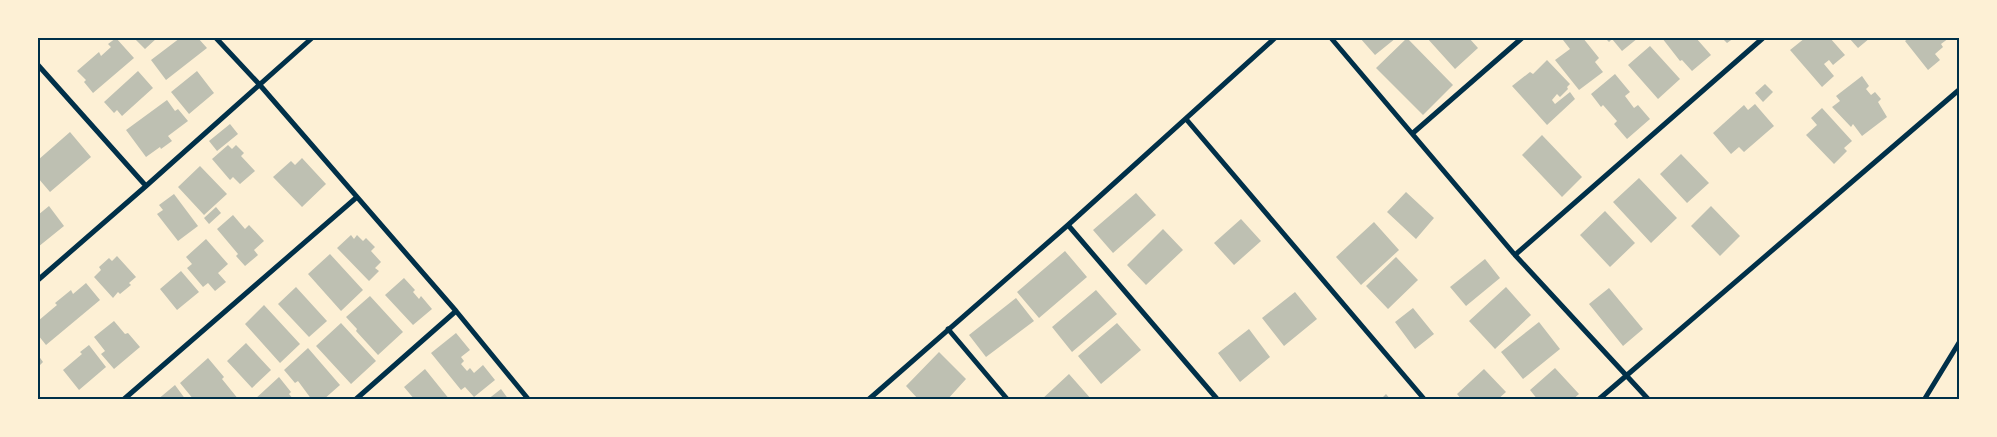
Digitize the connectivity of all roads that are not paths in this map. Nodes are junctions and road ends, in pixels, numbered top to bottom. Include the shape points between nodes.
1 (216, 38) edge
2 (312, 38) edge
3 (1276, 38) edge
4 (1331, 38) edge
5 (1522, 38) edge
6 (1763, 38) edge
7 (38, 65) edge
8 (259, 84) junction
9 (1960, 89) edge
10 (1186, 118) junction
11 (1413, 133) junction
12 (146, 186) junction
13 (357, 197) junction
14 (1068, 225) junction
15 (1515, 255) junction
16 (38, 280) edge
17 (456, 311) junction
18 (948, 329) junction
19 (1960, 342) edge
20 (1626, 375) junction
21 (123, 400) edge
22 (355, 400) edge
23 (529, 400) edge
24 (868, 400) edge
25 (1008, 400) edge
26 (1218, 400) edge
27 (1425, 400) edge
28 (1598, 400) edge
29 (1648, 400) edge
30 (1924, 400) edge

1 - 8 street
2 - 8 street
3 - 10 street
4 - 11 street
5 - 11 street
6 - 15 street
7 - 12 street
8 - 12 street
8 - 13 street
9 - 20 street
10 - 14 street
10 - 27 street
11 - 15 street
12 - 16 street
13 - 17 street
13 - 21 street
14 - 18 street
14 - 26 street
15 - 20 street
17 - 22 street
17 - 23 street
18 - 24 street
18 - 25 street
19 - 30 street
20 - 28 street
20 - 29 street

